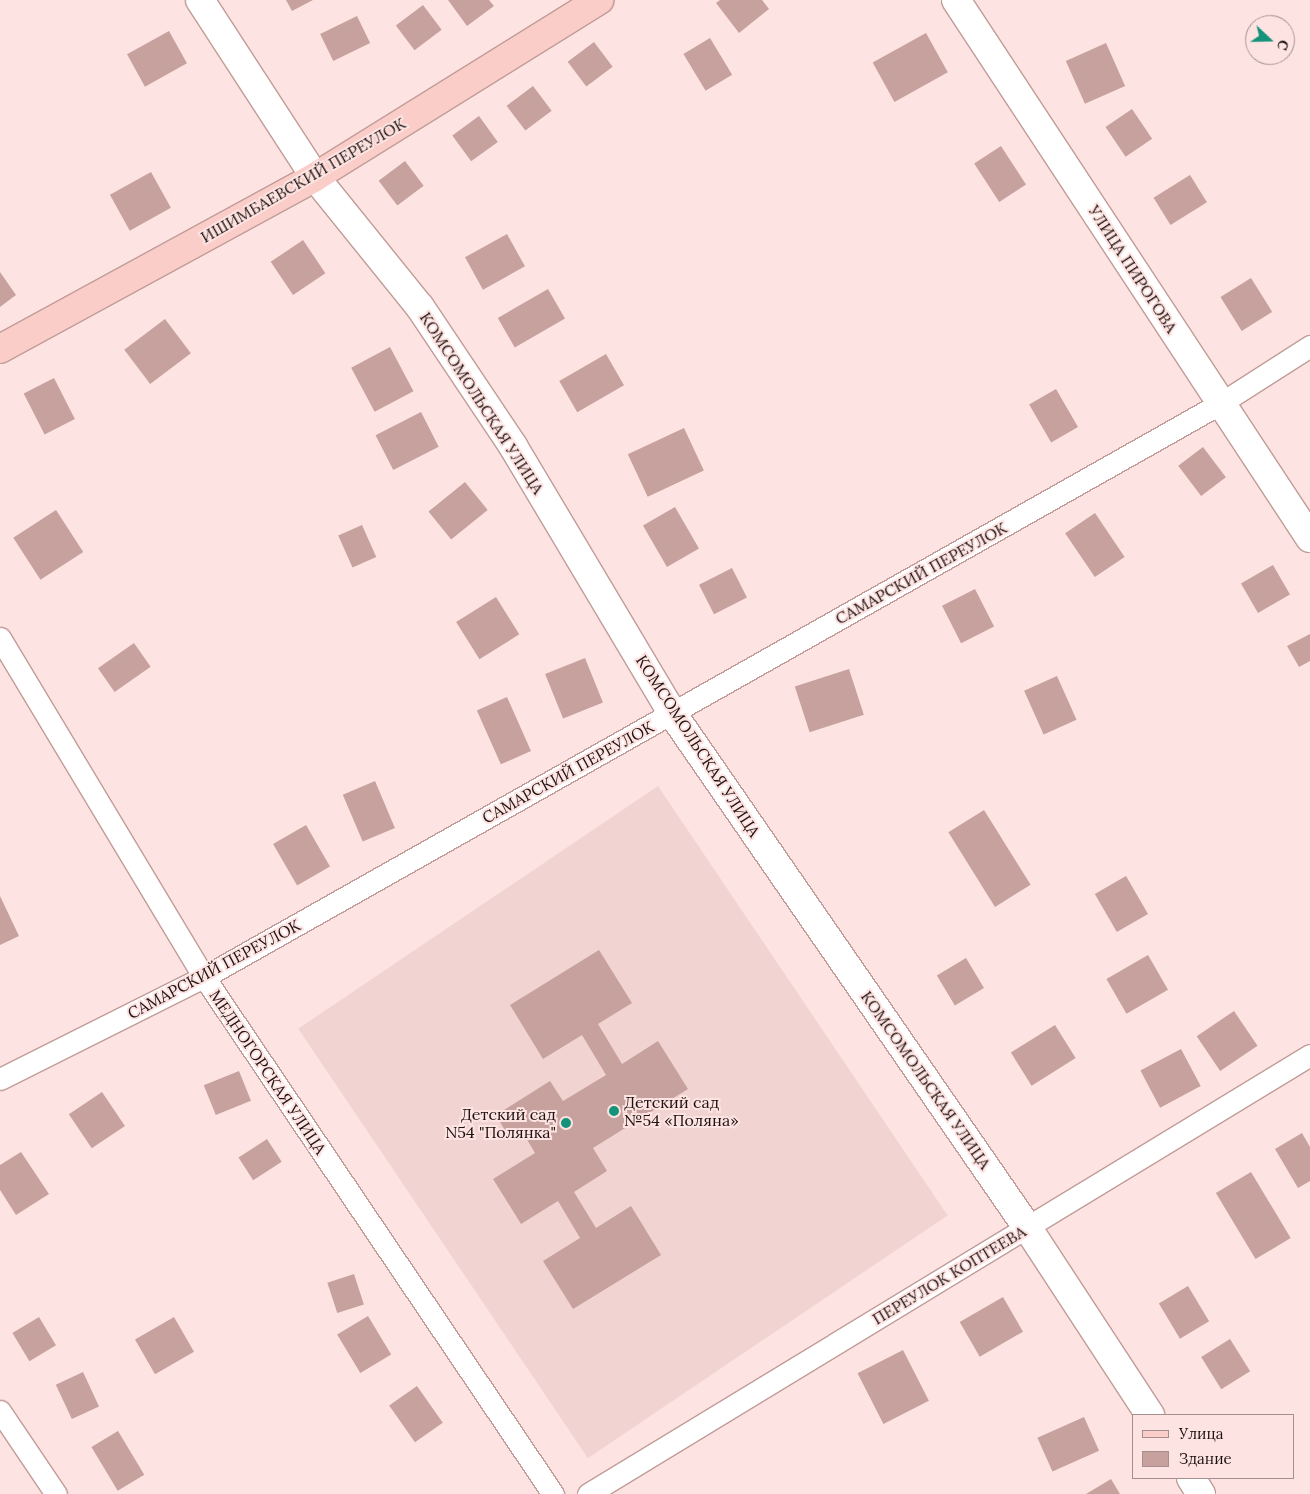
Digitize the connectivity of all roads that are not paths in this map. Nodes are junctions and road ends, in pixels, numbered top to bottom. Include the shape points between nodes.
1 (200, 0) edge
2 (599, 0) edge
3 (956, 0) edge
4 (314, 177) junction
5 (1310, 346) edge
6 (0, 349) edge
7 (1221, 403) junction
8 (1310, 538) edge
9 (0, 638) edge
10 (672, 713) junction
11 (204, 977) junction
12 (1310, 1055) edge
13 (0, 1079) edge
14 (1027, 1227) junction
15 (0, 1411) edge
16 (1149, 1414) edge
17 (1192, 1479) edge
18 (56, 1494) edge
19 (553, 1494) edge
20 (588, 1494) edge
21 (1201, 1494) edge

1 - 4 main road, КОМСОМОЛЬСКАЯ УЛИЦА
2 - 4 main road, ИШИМБАЕВСКИЙ ПЕРЕУЛОК
3 - 7 main road, УЛИЦА ПИРОГОВА
4 - 6 main road, ИШИМБАЕВСКИЙ ПЕРЕУЛОК
4 - 10 main road, КОМСОМОЛЬСКАЯ УЛИЦА via 420,307 513,446
5 - 7 street, САМАРСКИЙ ПЕРЕУЛОК
7 - 8 main road, УЛИЦА ПИРОГОВА
7 - 10 street, САМАРСКИЙ ПЕРЕУЛОК
9 - 11 street, МЕДНОГОРСКАЯ УЛИЦА
10 - 11 street, САМАРСКИЙ ПЕРЕУЛОК
10 - 14 main road, КОМСОМОЛЬСКАЯ УЛИЦА
11 - 13 street, САМАРСКИЙ ПЕРЕУЛОК
11 - 19 street, МЕДНОГОРСКАЯ УЛИЦА
12 - 14 street, ПЕРЕУЛОК КОПТЕЕВА
14 - 16 main road, КОМСОМОЛЬСКАЯ УЛИЦА
14 - 20 street, ПЕРЕУЛОК КОПТЕЕВА
15 - 18 street
17 - 21 main road

